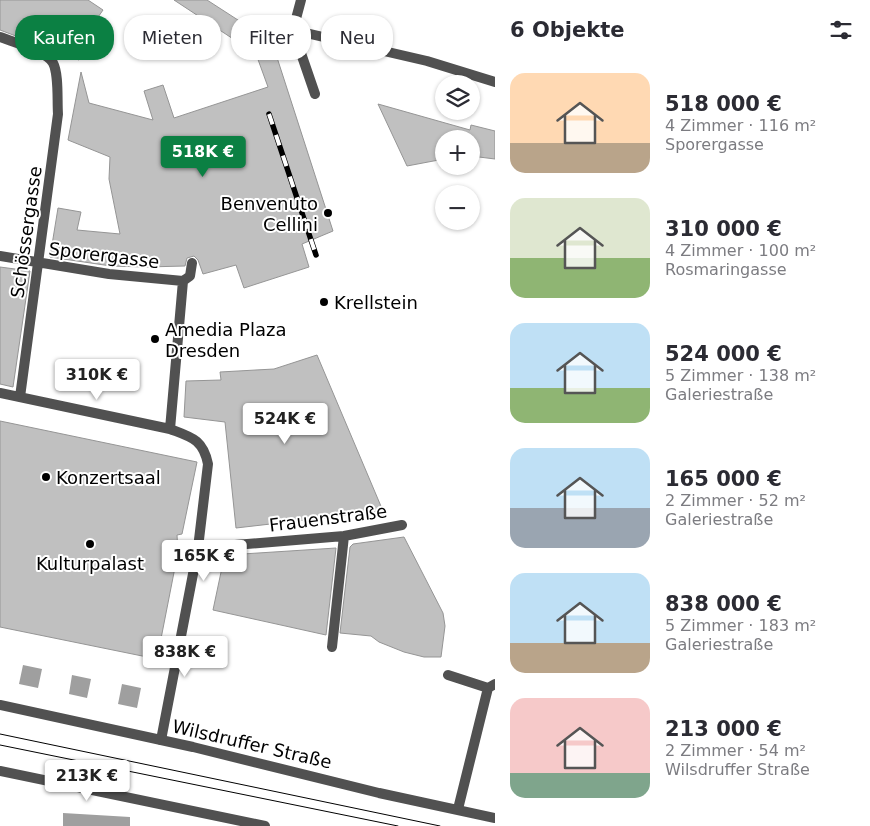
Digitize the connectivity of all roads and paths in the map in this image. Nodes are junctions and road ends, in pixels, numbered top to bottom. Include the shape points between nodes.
1 (301, 0) edge
2 (297, 15) edge
3 (311, 34) edge
4 (0, 37) edge
5 (303, 60) edge
6 (495, 82) edge
7 (314, 94) dead end
8 (0, 256) edge
9 (39, 263) junction
10 (192, 263) dead end
11 (183, 281) junction
12 (0, 393) edge
13 (20, 397) junction
14 (170, 429) junction
15 (402, 525) dead end
16 (344, 536) junction
17 (198, 548) junction
18 (332, 647) dead end
19 (448, 674) dead end
20 (492, 686) edge
21 (0, 705) edge
22 (161, 740) junction
23 (0, 771) edge
24 (458, 810) junction
25 (495, 818) edge
26 (265, 826) edge

1 - 2 street
3 - 6 street via 427,61
4 - 9 street, Schössergasse via 44,54 52,61 55,70 58,114
5 - 7 street
8 - 9 street, Sporergasse
9 - 11 street, Sporergasse
9 - 13 street, Schössergasse
10 - 11 street via 190,276
11 - 14 street
12 - 13 street
13 - 14 street
14 - 17 street via 195,439 205,451 208,464
15 - 16 street, Frauenstraße
16 - 17 street, Frauenstraße
16 - 18 street
17 - 22 street
19 - 20 street
20 - 24 street
21 - 22 street, Wilsdruffer Straße
22 - 24 street, Wilsdruffer Straße
23 - 26 street
24 - 25 street, Wilsdruffer Straße

